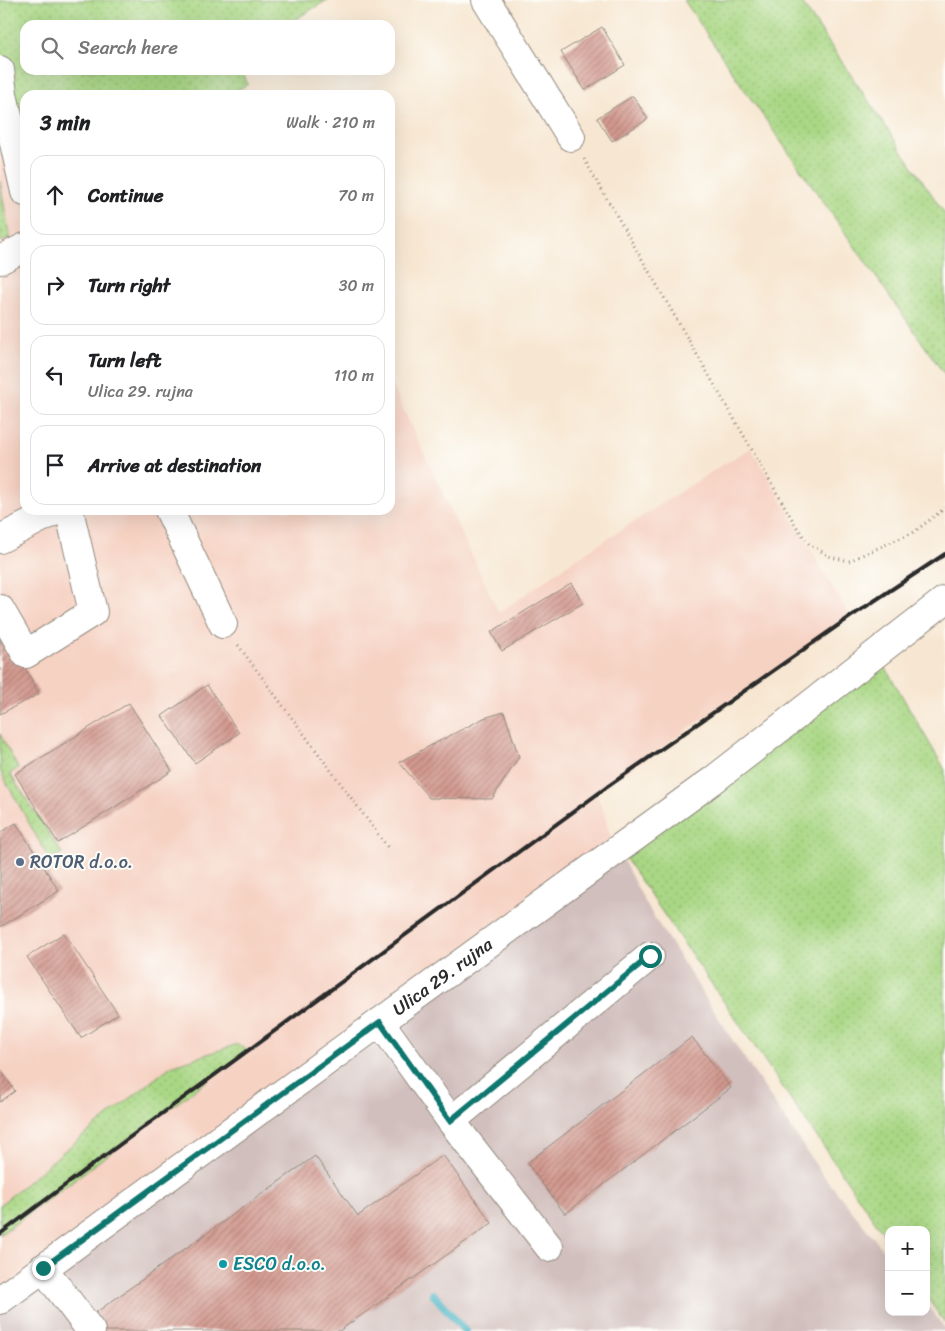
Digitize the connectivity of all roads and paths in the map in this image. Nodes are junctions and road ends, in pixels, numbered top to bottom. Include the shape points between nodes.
1 (486, 0) edge
2 (1, 86) edge
3 (571, 137) joint
4 (20, 170) edge
5 (20, 249) edge
6 (0, 260) edge
7 (945, 508) edge
8 (44, 515) edge
9 (71, 515) edge
10 (171, 515) edge
11 (2, 532) edge
12 (945, 600) edge
13 (0, 608) edge
14 (223, 624) joint
15 (389, 849) dead end
16 (650, 956) dead end
17 (380, 1022) junction
18 (450, 1121) junction
19 (548, 1247) dead end
20 (43, 1268) junction
21 (0, 1300) edge
22 (91, 1331) edge

1 - 3 street
2 - 4 street
3 - 7 path via 809,544 831,557 849,561 914,532
5 - 6 street
8 - 11 street
9 - 13 street via 93,612 26,654
10 - 14 street
12 - 17 street, Ulica 29. rujna via 712,781
14 - 15 path
16 - 18 street
17 - 18 street
17 - 20 street, Ulica 29. rujna
18 - 19 street
20 - 21 street, Ulica 29. rujna
20 - 22 street

